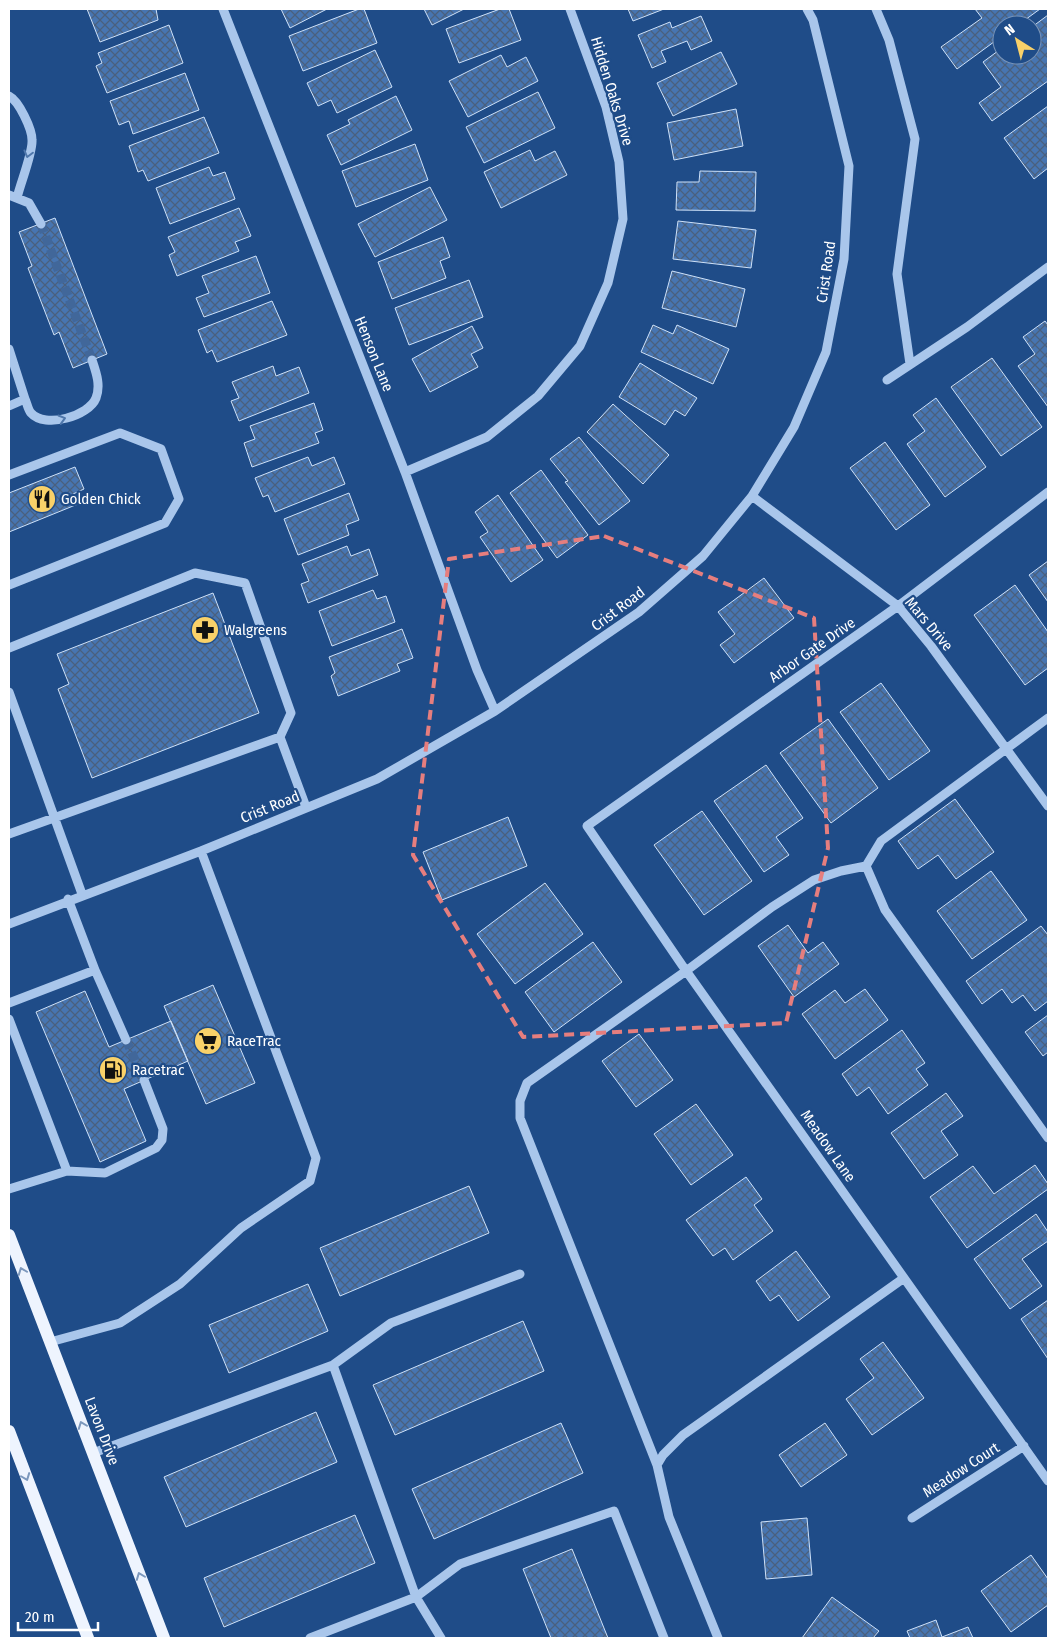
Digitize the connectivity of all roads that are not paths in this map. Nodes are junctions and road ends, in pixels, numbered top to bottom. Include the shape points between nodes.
1 (223, 9) edge
2 (570, 9) edge
3 (806, 9) edge
4 (876, 9) edge
5 (9, 96) edge
6 (13, 196) edge
7 (41, 224) tunnel mouth
8 (1048, 267) edge
9 (9, 349) edge
10 (92, 360) tunnel mouth
11 (910, 364) junction
12 (887, 380) dead end
13 (25, 399) junction
14 (9, 406) edge
15 (405, 472) junction
16 (9, 475) edge
17 (1048, 492) edge
18 (752, 496) junction
19 (9, 585) edge
20 (898, 606) junction
21 (9, 648) edge
22 (9, 692) edge
23 (495, 711) junction
24 (1048, 718) edge
25 (280, 737) junction
26 (1007, 748) junction
27 (1048, 806) edge
28 (306, 807) junction
29 (55, 819) junction
30 (588, 826) joint
31 (9, 834) edge
32 (201, 851) junction
33 (866, 866) junction
34 (82, 894) junction
35 (68, 900) junction
36 (9, 924) edge
37 (95, 970) junction
38 (686, 971) junction
39 (9, 1003) edge
40 (9, 1018) edge
41 (126, 1040) tunnel mouth
42 (144, 1080) tunnel mouth
43 (1048, 1138) edge
44 (67, 1171) junction
45 (9, 1190) edge
46 (9, 1235) edge
47 (520, 1274) dead end
48 (904, 1278) junction
49 (50, 1342) junction
50 (333, 1365) junction
51 (9, 1431) edge
52 (1024, 1446) junction
53 (93, 1454) junction
54 (657, 1465) junction
55 (1048, 1481) edge
56 (912, 1518) dead end
57 (416, 1597) junction
58 (88, 1638) edge
59 (164, 1638) edge
60 (310, 1638) edge
61 (441, 1638) edge
62 (664, 1638) edge
63 (718, 1638) edge

1 - 15 street, Henson Lane
2 - 15 street, Hidden Oaks Drive via 606,107 619,162 623,219 608,283 580,346 538,396 487,437
3 - 18 street, Crist Road via 813,20 849,166 844,259 826,352 794,427
4 - 11 street via 889,40 916,139 897,274
5 -> 6 street via 25,116 32,140
6 - 7 street via 29,203
8 - 11 street via 967,327
9 - 13 street
13 -> 10 street via 31,413 42,420 57,421 86,410 96,399 98,380
11 - 12 street
13 - 14 street
15 - 23 street, Henson Lane
16 - 19 street via 120,433 161,449 180,499 164,523
17 - 20 street, Arbor Gate Drive
18 - 20 street, Mars Drive
18 - 23 street, Crist Road via 703,556 640,612
20 - 26 street, Mars Drive
20 - 30 street, Arbor Gate Drive
21 - 25 street via 194,574 245,583 291,713
22 - 29 street
23 - 28 street, Crist Road via 377,779
24 - 26 street
25 - 28 street
25 - 29 street
26 - 27 street, Mars Drive
26 - 33 street via 881,841
28 - 32 street, Crist Road
29 - 31 street
29 - 34 street
30 - 38 street, Meadow Lane
32 - 34 street, Crist Road
32 - 49 street via 316,1158 310,1181 241,1228 180,1284 120,1323
33 - 38 street via 814,880 772,906
33 - 43 street via 885,910
34 - 35 street, Crist Road
35 - 36 street, Crist Road
35 - 37 street
37 - 39 street
37 - 41 street
38 - 48 street, Meadow Lane
38 - 54 street via 527,1083 520,1101 520,1118
40 - 44 street
42 - 44 street via 163,1129 162,1140 156,1148 105,1173
44 - 45 street
49 -> 46 main road, Lavon Drive
47 - 50 street via 391,1324
48 - 52 street, Meadow Lane
48 - 54 street via 683,1434
53 -> 49 main road, Lavon Drive
50 - 53 street
50 - 57 street
51 -> 58 main road
52 - 55 street, Meadow Lane
52 - 56 street, Meadow Court
59 -> 53 main road, Lavon Drive
54 - 63 street via 669,1516
57 - 60 street
57 - 61 street
57 - 62 street via 460,1564 614,1511

